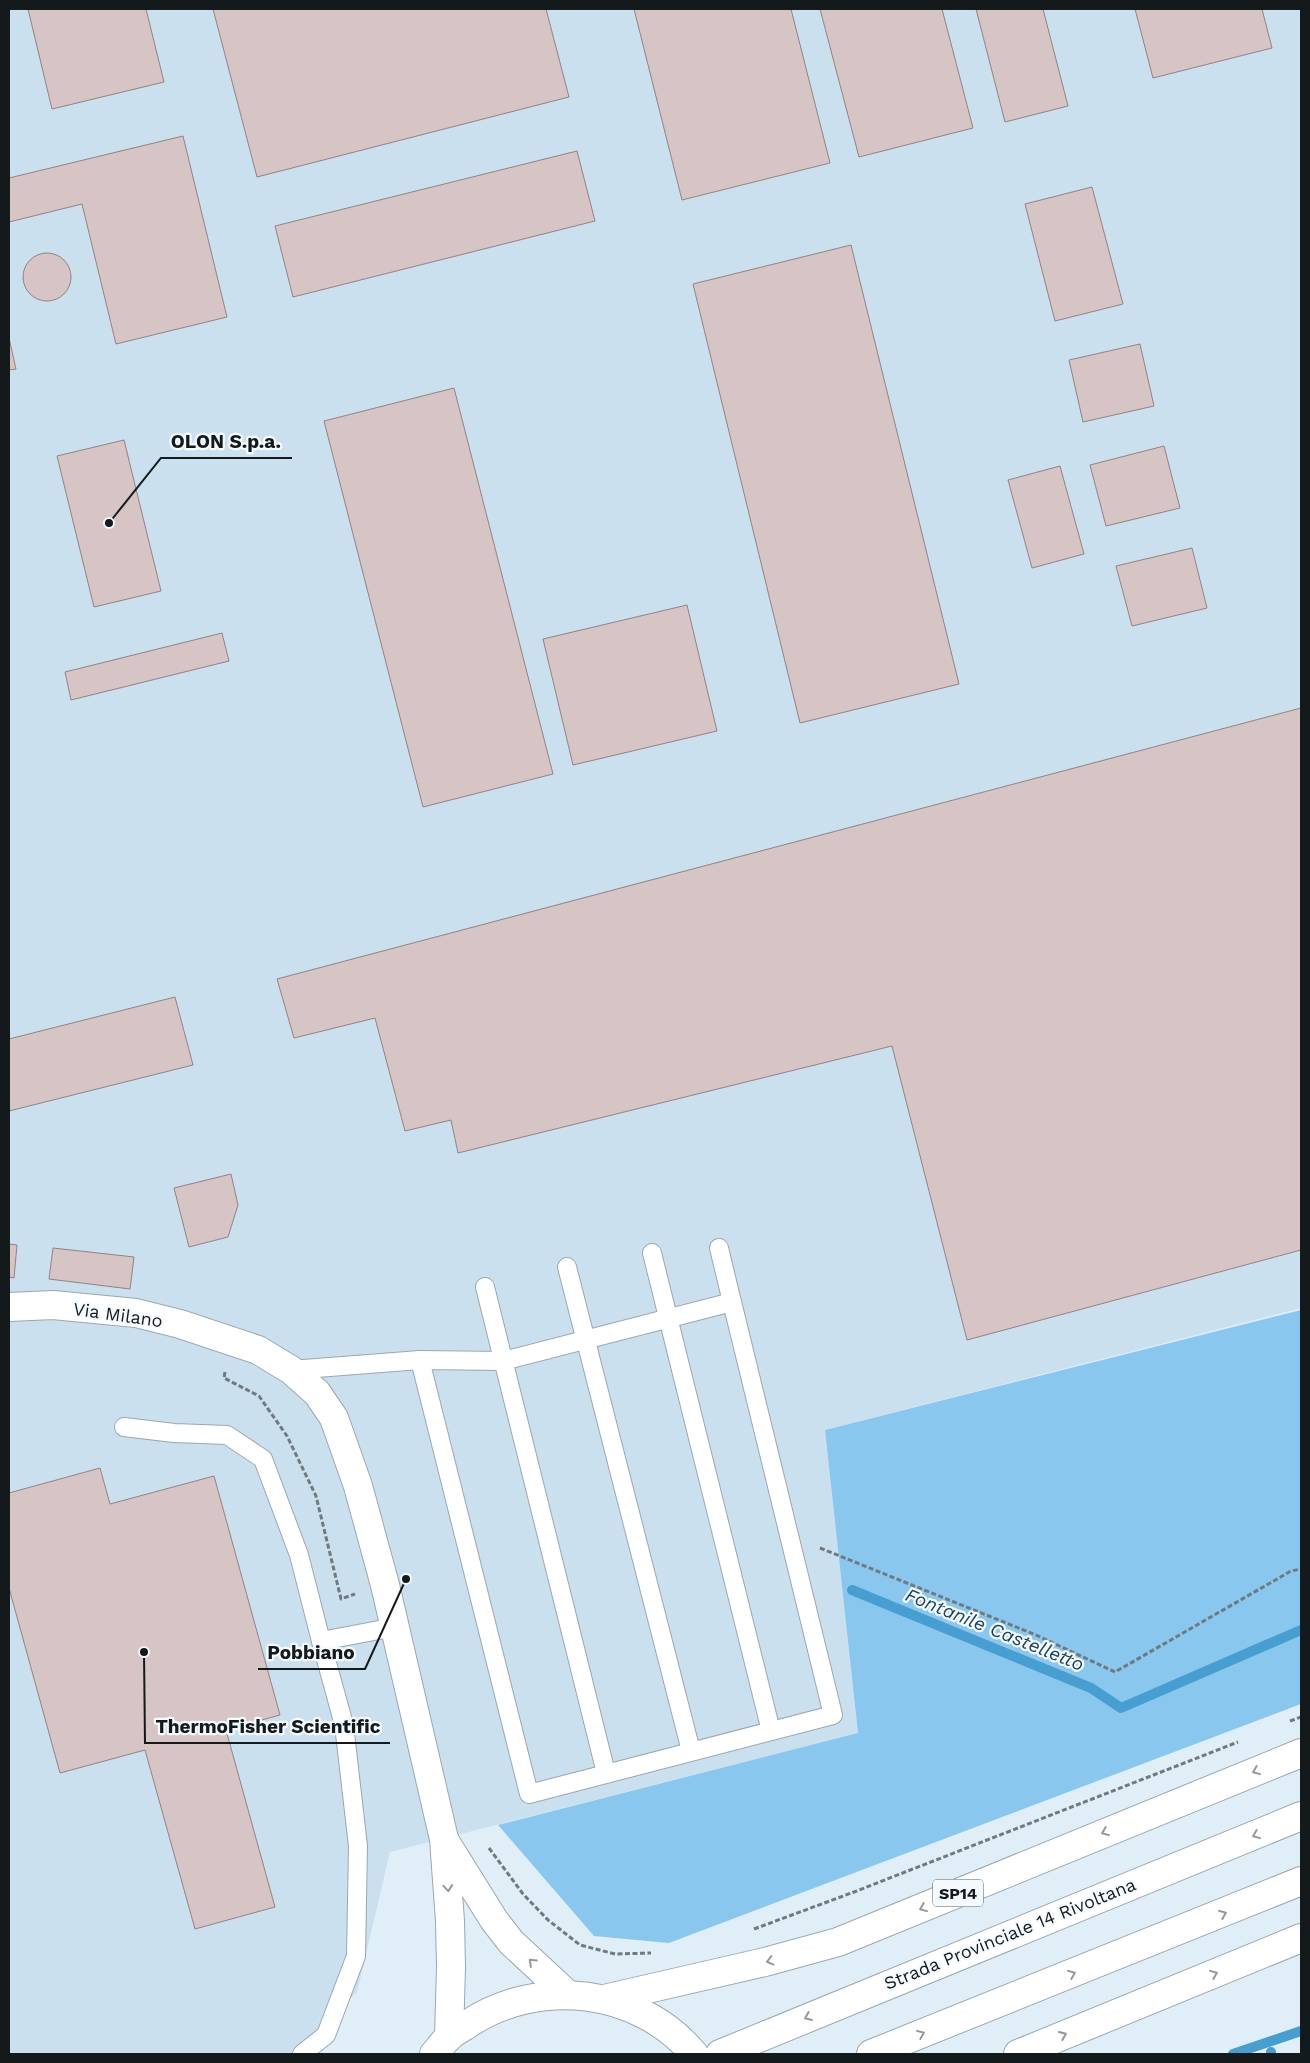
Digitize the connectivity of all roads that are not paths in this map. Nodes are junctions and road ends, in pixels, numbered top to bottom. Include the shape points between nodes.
1 (720, 1248) dead end
2 (652, 1253) dead end
3 (567, 1267) dead end
4 (485, 1288) dead end
5 (732, 1302) junction
6 (9, 1307) edge
7 (669, 1319) junction
8 (586, 1340) junction
9 (420, 1360) junction
10 (504, 1362) junction
11 (291, 1370) junction
12 (124, 1427) dead end
13 (395, 1628) junction
14 (321, 1641) junction
15 (771, 1731) junction
16 (691, 1751) junction
17 (1301, 1753) edge
18 (606, 1773) junction
19 (1301, 1816) edge
20 (444, 1839) junction
21 (1301, 1881) edge
22 (1301, 1938) edge
23 (568, 1995) junction
24 (604, 1999) junction
25 (441, 2045) edge
26 (874, 2053) edge
27 (302, 2054) edge
28 (694, 2054) edge
29 (720, 2054) edge
30 (1018, 2054) edge

1 - 5 lane
2 - 7 lane
3 - 8 lane
4 - 10 lane
5 - 7 lane
5 - 15 lane via 833,1715
6 - 11 main road, Via Milano via 53,1305 136,1314 180,1324 258,1350
7 - 8 lane
7 - 15 lane
8 - 10 lane
8 - 16 lane
9 - 10 lane
9 - 11 lane
9 - 18 lane via 530,1794
10 - 18 lane
11 - 13 main road, Via Milano via 317,1393 334,1418 358,1486
12 - 14 lane via 227,1435 263,1459 299,1555
13 - 14 lane
13 - 20 main road, Via Milano
14 - 27 lane via 344,1725 358,1846 356,1956 326,2035
15 - 16 lane
16 - 18 lane
17 -> 24 main road, SP14 via 838,1942
19 -> 29 main road, Strada Provinciale 14 Rivoltana
23 -> 20 main road via 499,1927
20 -> 25 main road via 451,1967
26 -> 21 main road
30 -> 22 main road
23 - 24 main road
23 - 25 main road via 543,1996 503,2006 480,2016
24 - 28 main road via 648,2017

